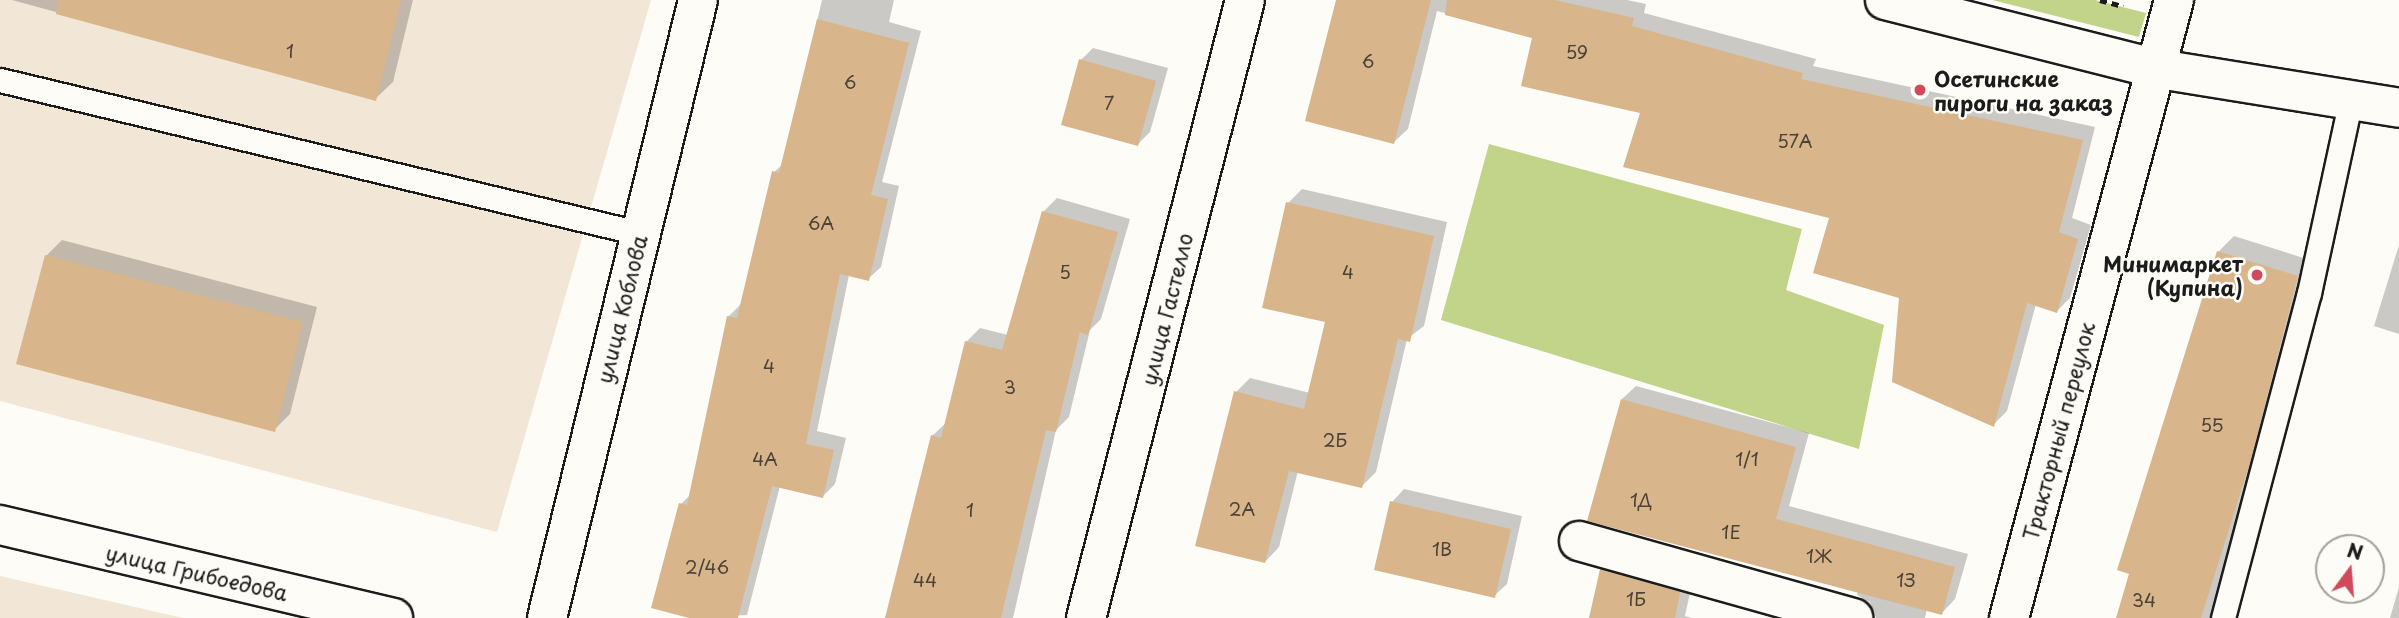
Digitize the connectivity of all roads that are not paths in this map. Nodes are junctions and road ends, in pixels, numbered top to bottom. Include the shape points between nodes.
1 (698, 0) edge
2 (1245, 0) edge
3 (1885, 0) edge
4 (2174, 0) edge
5 (2153, 68) junction
6 (0, 80) edge
7 (2351, 99) junction
8 (2399, 108) edge
9 (639, 233) junction
10 (0, 526) edge
11 (1579, 541) dead end
12 (393, 618) edge
13 (547, 618) edge
14 (1086, 618) edge
15 (1853, 618) edge
16 (2009, 618) edge
17 (2223, 618) edge

1 - 9 street, улица Коблова
2 - 14 street, улица Гастелло
3 - 5 street
4 - 5 street, Тракторный переулок
5 - 7 street
5 - 16 street, Тракторный переулок
6 - 9 lane
7 - 8 street
7 - 17 lane via 2309,293
9 - 13 street, улица Коблова
10 - 12 street, улица Грибоедова
11 - 15 street

